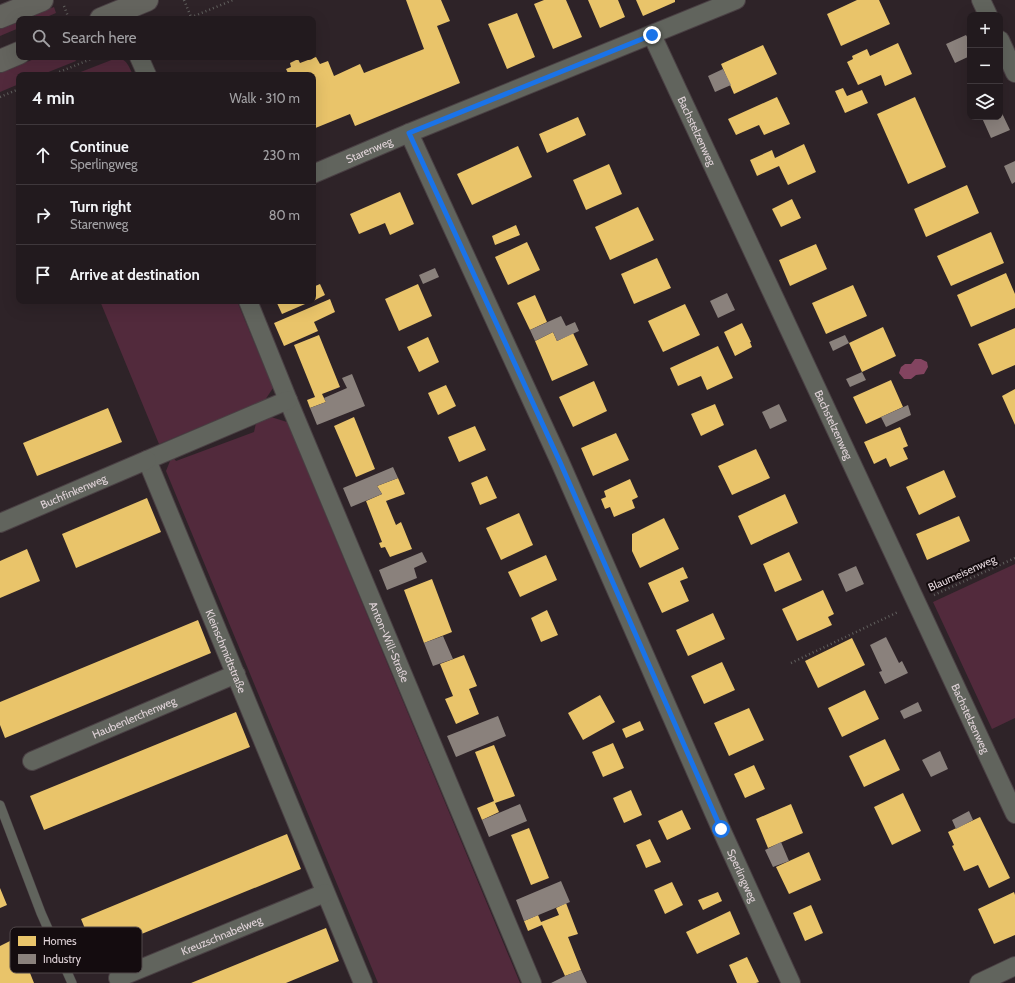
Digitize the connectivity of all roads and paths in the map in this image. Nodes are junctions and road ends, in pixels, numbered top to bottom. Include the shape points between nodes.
1 (42, 0) edge
2 (61, 0) edge
3 (147, 0) edge
4 (184, 0) edge
5 (233, 0) edge
6 (736, 0) edge
7 (981, 0) edge
8 (115, 12) edge
9 (987, 12) edge
10 (68, 16) edge
11 (191, 16) edge
12 (193, 16) edge
13 (0, 17) edge
14 (652, 35) junction
15 (1003, 47) edge
16 (16, 54) edge
17 (140, 60) edge
18 (0, 61) edge
19 (86, 61) edge
20 (59, 72) edge
21 (146, 72) edge
22 (1015, 73) edge
23 (16, 90) edge
24 (0, 97) edge
25 (409, 133) junction
26 (316, 173) edge
27 (249, 304) edge
28 (288, 400) junction
29 (147, 460) junction
30 (0, 523) edge
31 (1015, 558) edge
32 (917, 603) junction
33 (791, 663) dead end
34 (236, 674) junction
35 (32, 761) dead end
36 (0, 805) edge
37 (1015, 814) edge
38 (325, 893) junction
39 (47, 927) edge
40 (1015, 966) edge
41 (142, 968) edge
42 (68, 973) edge
43 (130, 973) edge
44 (118, 978) dead end
45 (72, 983) edge
46 (363, 983) edge
47 (532, 983) edge
48 (791, 983) edge
49 (979, 983) edge

1 - 13 main road
2 - 10 path
3 - 8 main road
4 - 11 path
5 - 12 path
6 - 14 street, Starenweg
7 - 9 street
14 - 25 street, Starenweg
14 - 32 street, Bachstelzenweg
15 - 22 street
16 - 18 main road
17 - 21 street
19 - 20 path
23 - 24 path
25 - 26 street, Starenweg
25 - 48 street, Sperlingweg via 560,462 717,822
27 - 28 street, Anton-Will-Straße
28 - 29 street
28 - 47 street, Anton-Will-Straße
29 - 30 street, Buchfinkenweg
29 - 34 street, Kleinschmidtstraße
31 - 32 path, Blaumeisenweg
32 - 33 path, Blaumeisenweg
32 - 37 street, Bachstelzenweg
34 - 35 street, Haubenlerchenweg
34 - 38 street, Kleinschmidtstraße
36 - 39 lane
38 - 41 street, Kreuzschnabelweg
38 - 46 street, Kleinschmidtstraße
40 - 49 street
42 - 45 lane
43 - 44 street, Kreuzschnabelweg

